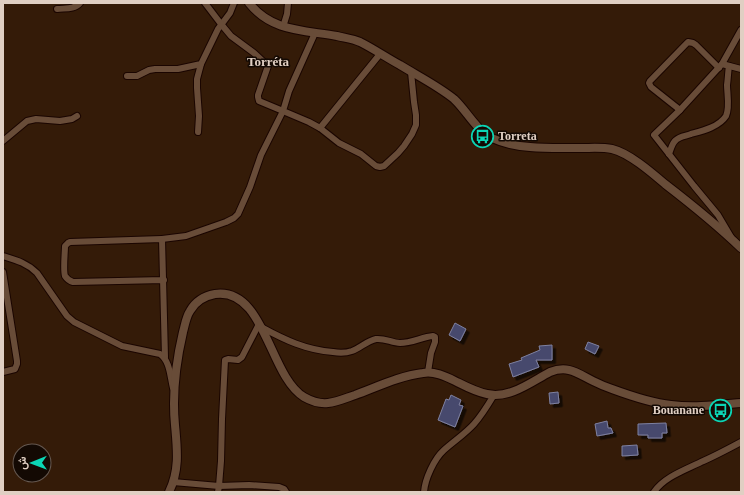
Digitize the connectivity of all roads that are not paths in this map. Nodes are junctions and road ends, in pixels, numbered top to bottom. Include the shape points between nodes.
1 (80, 3) edge
2 (205, 3) edge
3 (234, 3) edge
4 (249, 3) edge
5 (288, 3) edge
6 (57, 9) dead end
7 (221, 24) junction
8 (283, 27) junction
9 (741, 30) edge
10 (315, 33) junction
11 (380, 54) junction
12 (201, 64) junction
13 (721, 66) junction
14 (729, 66) junction
15 (741, 69) edge
16 (411, 72) junction
17 (127, 76) dead end
18 (680, 110) junction
19 (283, 111) junction
20 (77, 116) dead end
21 (320, 128) junction
22 (198, 132) dead end
23 (4, 140) edge
24 (669, 154) junction
25 (162, 239) junction
26 (733, 240) junction
27 (741, 248) edge
28 (3, 256) edge
29 (3, 272) edge
30 (164, 280) junction
31 (260, 325) junction
32 (165, 357) junction
33 (3, 372) edge
34 (428, 372) junction
35 (174, 393) junction
36 (494, 395) junction
37 (741, 403) edge
38 (741, 436) edge
39 (741, 442) edge
40 (731, 447) junction
41 (174, 482) junction
42 (218, 489) edge
43 (170, 492) edge
44 (286, 492) edge
45 (424, 492) edge
46 (654, 492) edge

1 - 6 street via 74,8
2 - 7 street
3 - 7 street
4 - 8 street via 264,18
5 - 8 street
7 - 12 street
7 - 19 street via 235,40 268,66 258,99
8 - 10 street
9 - 13 street
10 - 11 street via 354,40
10 - 19 street via 289,90
11 - 16 street
11 - 21 street
12 - 17 street via 178,69 155,69 137,76
12 - 22 street via 196,88
13 - 14 street
13 - 18 street
13 - 18 street via 696,45 688,42 652,79 649,83 651,87
14 - 15 street
14 - 24 street via 728,108 724,119 706,130 676,139
16 - 21 street via 416,126 404,146 384,166 376,166
16 - 26 street via 453,99 480,129 497,140 522,146 602,148 620,152 652,174
18 - 24 street via 654,135
19 - 21 street
19 - 25 street via 261,156 238,214 226,222 186,236
20 - 23 street via 60,121 27,121
24 - 26 street via 718,215
25 - 30 street
25 - 30 street via 68,242 65,246 65,273 66,278 73,282
26 - 27 street
28 - 32 street via 31,267 74,322 122,346
29 - 33 street via 17,364 15,368
30 - 32 street
31 - 34 street via 289,383 302,396 314,401 335,402
31 - 34 street via 302,347 325,352 351,351 378,339 402,343 433,336 436,339
31 - 35 street via 246,306 231,296 209,295 195,304 189,312 180,342
31 - 42 street via 242,357 238,360 225,360
32 - 35 street
34 - 36 street via 444,376 481,393
35 - 41 street via 177,463
36 - 37 street via 515,391 556,369 566,369 612,389 663,404 693,407
36 - 45 street via 476,422 442,451 431,468
38 - 40 street
39 - 40 street
40 - 46 street via 674,475
41 - 42 street
41 - 43 street
42 - 44 street via 249,485 279,487

